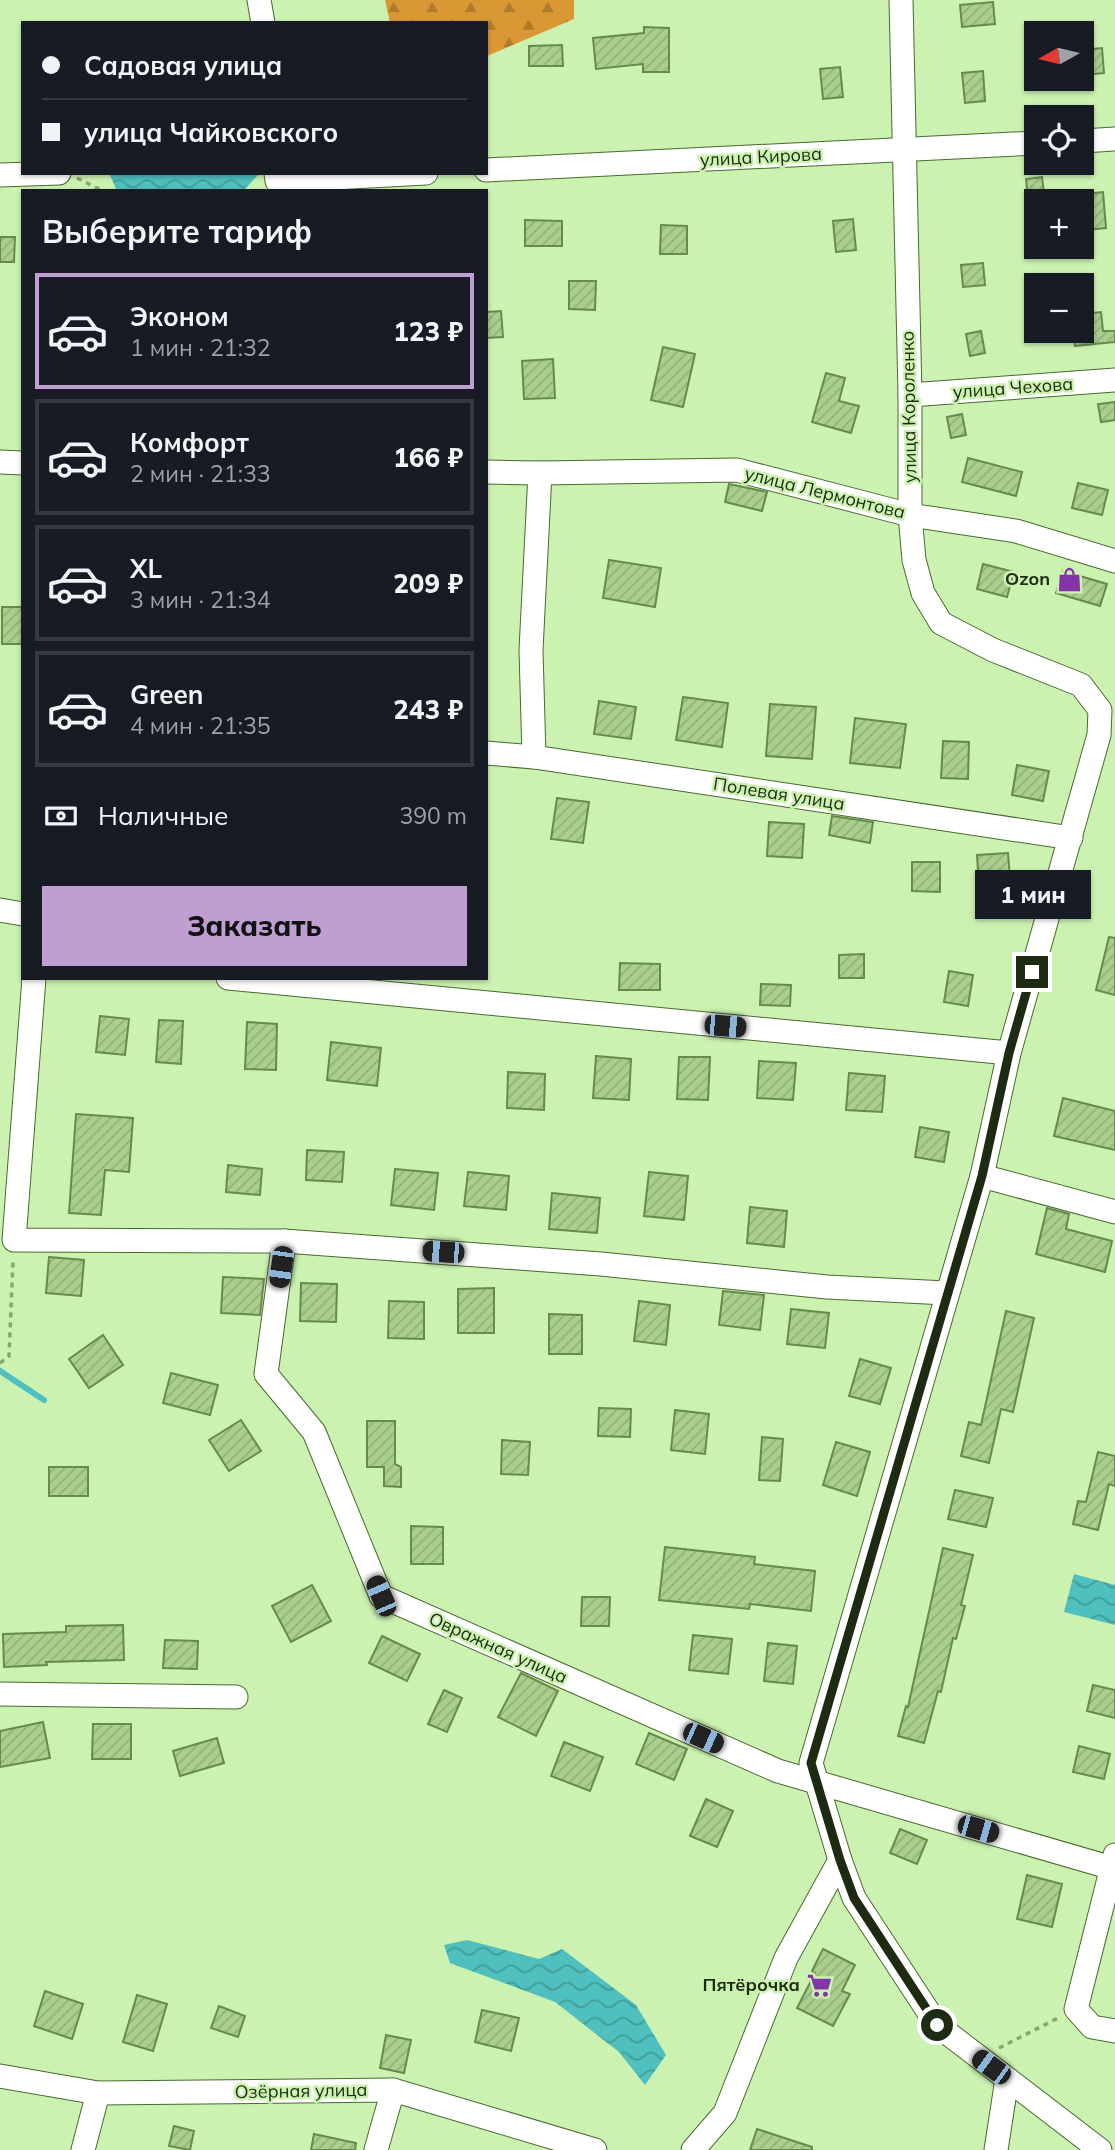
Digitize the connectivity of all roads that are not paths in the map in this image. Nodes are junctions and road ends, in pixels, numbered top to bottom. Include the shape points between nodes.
1 (259, 0) edge
2 (901, 0) edge
3 (263, 21) edge
4 (1115, 139) edge
5 (1094, 140) edge
6 (1024, 144) edge
7 (904, 150) junction
8 (488, 170) edge
9 (0, 175) edge
10 (352, 175) edge
11 (68, 176) edge
12 (277, 177) edge
13 (1115, 380) edge
14 (910, 396) junction
15 (0, 462) edge
16 (21, 463) edge
17 (488, 472) edge
18 (540, 473) junction
19 (910, 515) junction
20 (1115, 561) edge
21 (923, 593) junction
22 (932, 630) dead end
23 (488, 753) edge
24 (534, 757) junction
25 (1071, 838) junction
26 (0, 910) edge
27 (21, 914) edge
28 (34, 980) edge
29 (249, 980) edge
30 (1009, 1053) junction
31 (982, 1176) junction
32 (1115, 1212) edge
33 (284, 1241) junction
34 (946, 1293) junction
35 (0, 1694) edge
36 (236, 1697) dead end
37 (817, 1783) junction
38 (840, 1860) junction
39 (1113, 1862) edge
40 (1115, 2031) edge
41 (0, 2076) edge
42 (1007, 2079) junction
43 (393, 2090) junction
44 (98, 2093) junction
45 (83, 2150) edge
46 (376, 2150) edge
47 (595, 2150) edge
48 (692, 2150) edge
49 (996, 2150) edge
50 (1100, 2150) edge

1 - 3 street
2 - 7 street, улица Короленко
4 - 5 street
6 - 7 street, улица Кирова
7 - 8 street, улица Кирова
7 - 14 street, улица Короленко
9 - 11 street
10 - 12 street
13 - 14 street, улица Чехова
14 - 19 street, улица Короленко
15 - 16 street
17 - 18 street, улица Лермонтова
18 - 19 street, улица Лермонтова via 737,470
18 - 24 street via 531,650
19 - 20 street, улица Лермонтова via 1016,531
19 - 21 street, улица Короленко
21 - 22 street
21 - 25 street, улица Короленко via 941,623 993,650 1081,685 1100,710 1099,735
23 - 24 street, Полевая улица
24 - 25 street, Полевая улица
25 - 30 street
26 - 27 street
28 - 33 street via 14,1240
29 - 30 street
30 - 31 street
31 - 32 street
31 - 34 street
33 - 34 street
33 - 37 street, Овражная улица via 266,1374 314,1432 381,1596 778,1771
34 - 37 street via 811,1763
35 - 36 street
37 - 38 street
37 - 39 street, Овражная улица
38 - 42 street via 854,1898 937,2025
38 - 48 street via 786,1958 725,2113
39 - 40 street via 1076,2009 1092,2027
41 - 44 street, Озёрная улица
42 - 49 street
42 - 50 street
43 - 44 street, Озёрная улица
43 - 46 street
43 - 47 street, Озёрная улица
44 - 45 street

